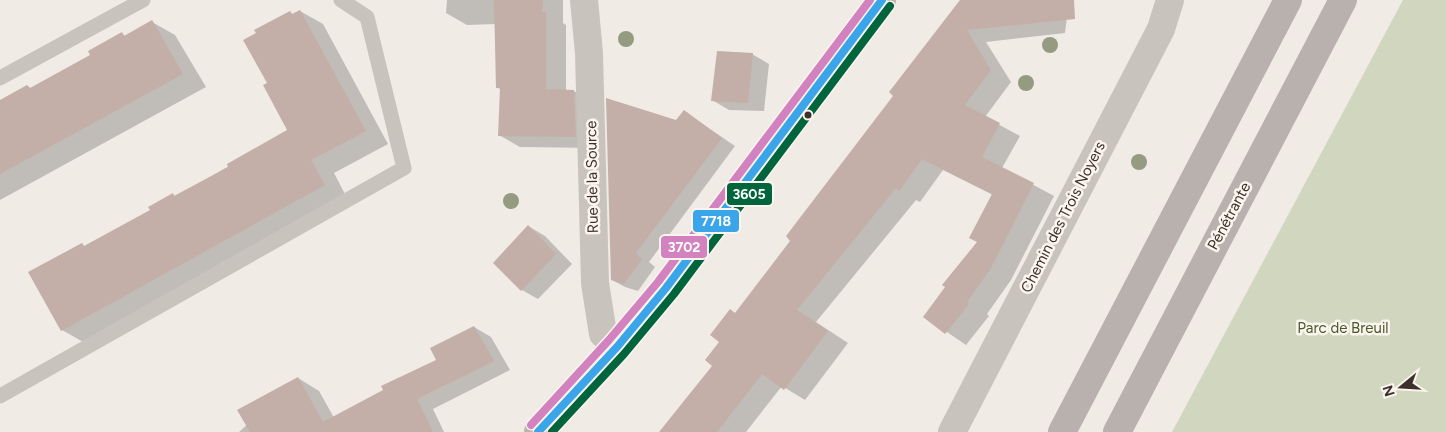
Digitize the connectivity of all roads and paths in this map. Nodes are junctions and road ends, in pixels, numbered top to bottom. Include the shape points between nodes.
1 (143, 0) edge
2 (341, 0) edge
3 (584, 0) edge
4 (882, 0) edge
5 (1170, 0) edge
6 (1288, 0) edge
7 (1343, 0) edge
8 (0, 78) edge
9 (617, 347) junction
10 (0, 396) edge
11 (538, 432) edge
12 (952, 432) edge
13 (1062, 432) edge
14 (1117, 432) edge

1 - 8 lane
2 - 10 lane via 367,17 404,168
3 - 9 street, Rue de la Source via 589,53 595,283 603,334
4 - 9 street via 700,243
5 - 12 street, Chemin des Trois Noyers via 1161,29
6 - 13 main road
7 - 14 main road, Pénétrante
9 - 11 street

